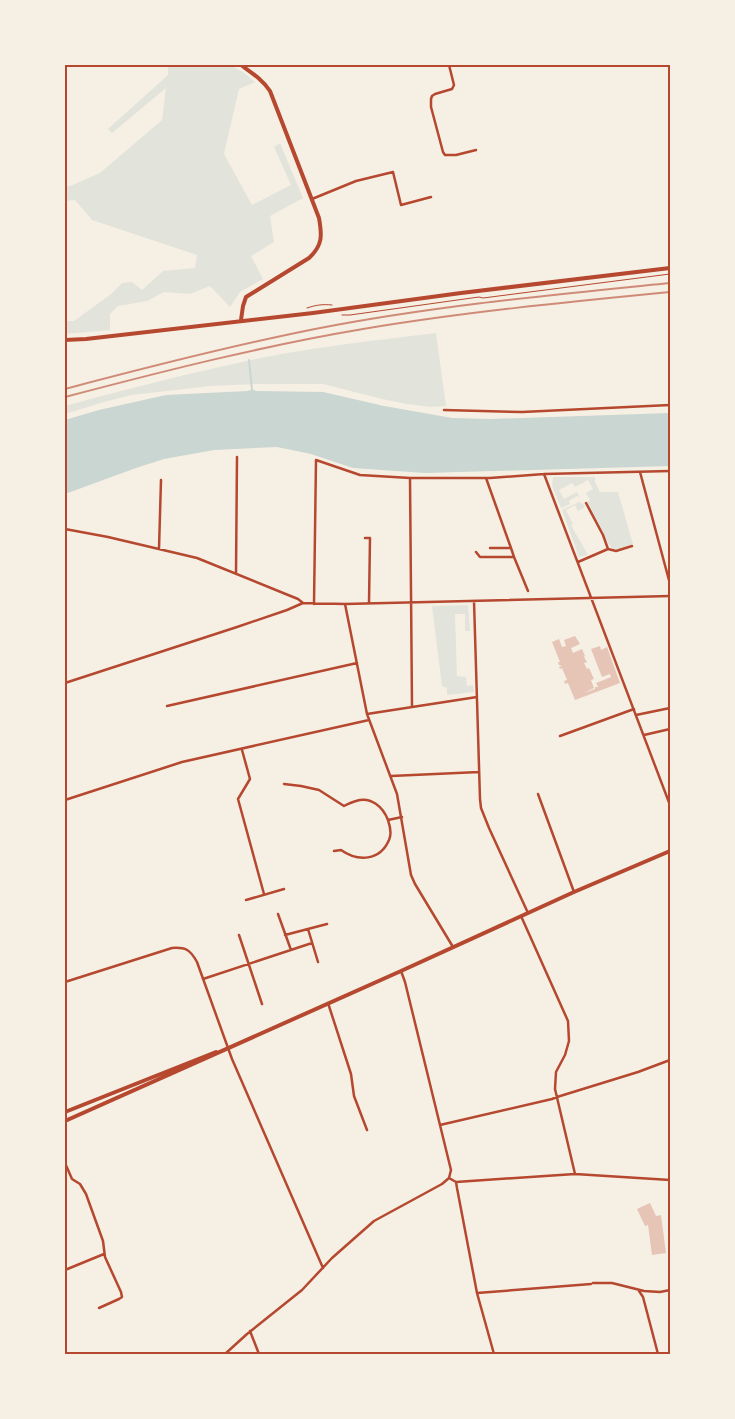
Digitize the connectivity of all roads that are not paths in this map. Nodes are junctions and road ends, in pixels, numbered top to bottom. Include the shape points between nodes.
1 (241, 65) edge
2 (449, 65) edge
3 (476, 150) dead end
4 (431, 197) dead end
5 (312, 199) junction
6 (670, 268) edge
7 (241, 320) junction
8 (65, 340) edge
9 (670, 404) edge
10 (444, 410) dead end
11 (237, 457) dead end
12 (670, 471) edge
13 (640, 472) junction
14 (544, 474) junction
15 (410, 478) junction
16 (486, 478) junction
17 (160, 480) dead end
18 (586, 503) dead end
19 (65, 529) edge
20 (365, 538) dead end
21 (632, 546) dead end
22 (490, 548) dead end
23 (511, 548) junction
24 (608, 549) junction
25 (159, 550) junction
26 (476, 552) dead end
27 (514, 557) junction
28 (578, 562) junction
29 (236, 573) junction
30 (670, 584) edge
31 (528, 591) dead end
32 (670, 596) edge
33 (592, 599) junction
34 (474, 601) junction
35 (411, 602) junction
36 (303, 603) junction
37 (369, 603) junction
38 (314, 604) junction
39 (345, 604) junction
40 (357, 663) junction
41 (65, 683) edge
42 (477, 697) junction
43 (167, 706) dead end
44 (412, 706) junction
45 (634, 708) junction
46 (670, 708) edge
47 (367, 714) junction
48 (636, 716) junction
49 (369, 720) junction
50 (670, 729) edge
51 (644, 735) junction
52 (560, 736) dead end
53 (242, 750) junction
54 (479, 772) junction
55 (390, 776) junction
56 (284, 784) dead end
57 (538, 794) dead end
58 (65, 800) edge
59 (670, 805) edge
60 (402, 817) junction
61 (388, 820) junction
62 (334, 851) dead end
63 (670, 851) edge
64 (284, 889) dead end
65 (574, 892) junction
66 (264, 894) junction
67 (246, 900) dead end
68 (528, 913) junction
69 (278, 914) dead end
70 (521, 916) junction
71 (327, 924) dead end
72 (308, 929) junction
73 (239, 935) dead end
74 (285, 935) junction
75 (312, 943) junction
76 (453, 948) junction
77 (291, 950) junction
78 (318, 962) dead end
79 (249, 964) junction
80 (401, 971) junction
81 (203, 980) junction
82 (65, 982) edge
83 (328, 1003) junction
84 (262, 1004) dead end
85 (227, 1048) junction
86 (670, 1060) edge
87 (556, 1097) junction
88 (65, 1112) edge
89 (65, 1121) edge
90 (440, 1125) junction
91 (367, 1130) dead end
92 (65, 1163) edge
93 (574, 1174) junction
94 (449, 1178) junction
95 (670, 1180) edge
96 (456, 1182) junction
97 (104, 1254) junction
98 (323, 1268) junction
99 (65, 1270) edge
100 (638, 1290) junction
101 (670, 1290) edge
102 (477, 1293) junction
103 (99, 1308) dead end
104 (250, 1331) junction
105 (225, 1354) edge
106 (259, 1354) edge
107 (494, 1354) edge
108 (658, 1354) edge

1 - 5 main road via 258,77 270,92
2 - 3 street via 452,89 435,94 431,99 443,152 456,155
4 - 5 street via 401,205 393,172 356,181
5 - 7 main road via 321,231 315,252 246,297
6 - 7 main road
7 - 8 main road
9 - 10 street via 522,412
11 - 29 street
12 - 13 street
13 - 14 street
13 - 30 street
14 - 16 street
14 - 28 street
15 - 16 street
15 - 35 street
15 - 38 street via 360,475 316,460
16 - 23 street
17 - 25 street
18 - 24 street
19 - 25 street
20 - 37 street via 370,538
21 - 24 street
22 - 23 street
23 - 27 street
24 - 28 street
25 - 29 street via 197,558
26 - 27 street via 480,557
27 - 31 street
28 - 33 street
29 - 36 street via 298,598
32 - 33 street
33 - 34 street
33 - 45 street
34 - 35 street
34 - 42 street
35 - 37 street
35 - 44 street
36 - 38 street
36 - 41 street
37 - 39 street
38 - 39 street
39 - 40 street
40 - 43 street
40 - 47 street
42 - 44 street
42 - 54 street
44 - 47 street
45 - 48 street
45 - 52 street
46 - 48 street
47 - 49 street
48 - 51 street
49 - 53 street
49 - 55 street
50 - 51 street
51 - 59 street
53 - 58 street via 182,762
53 - 66 street via 250,779 238,800
54 - 55 street
54 - 68 street via 484,816
55 - 60 street
56 - 61 street via 319,790 344,806 359,800 373,802 381,807
57 - 65 street
60 - 61 street
60 - 76 street via 411,875
61 - 62 street via 390,839 378,854 357,858 341,850
63 - 65 main road
64 - 66 street
65 - 68 main road
66 - 67 street
68 - 70 main road
69 - 74 street
70 - 76 main road
70 - 87 street via 570,1031 565,1055 556,1072
71 - 72 street
72 - 74 street
72 - 75 street
73 - 79 street
74 - 77 street
75 - 77 street
75 - 78 street
76 - 80 main road
77 - 79 street
79 - 81 street
79 - 84 street
80 - 83 main road
80 - 90 street
81 - 82 street via 193,954 180,947
81 - 85 street
83 - 85 main road
83 - 91 street
85 - 88 main road
85 - 89 main road
85 - 98 street
86 - 87 street
87 - 90 street
87 - 93 street
90 - 94 street via 451,1170
92 - 97 street via 72,1179 86,1194 103,1241
93 - 95 street
93 - 96 street
94 - 96 street
94 - 98 street via 378,1218
96 - 102 street
97 - 99 street
97 - 103 street via 122,1297
98 - 104 street via 302,1290
100 - 101 street
100 - 102 street via 612,1283
100 - 108 street via 643,1297
102 - 107 street
104 - 105 street
104 - 106 street

